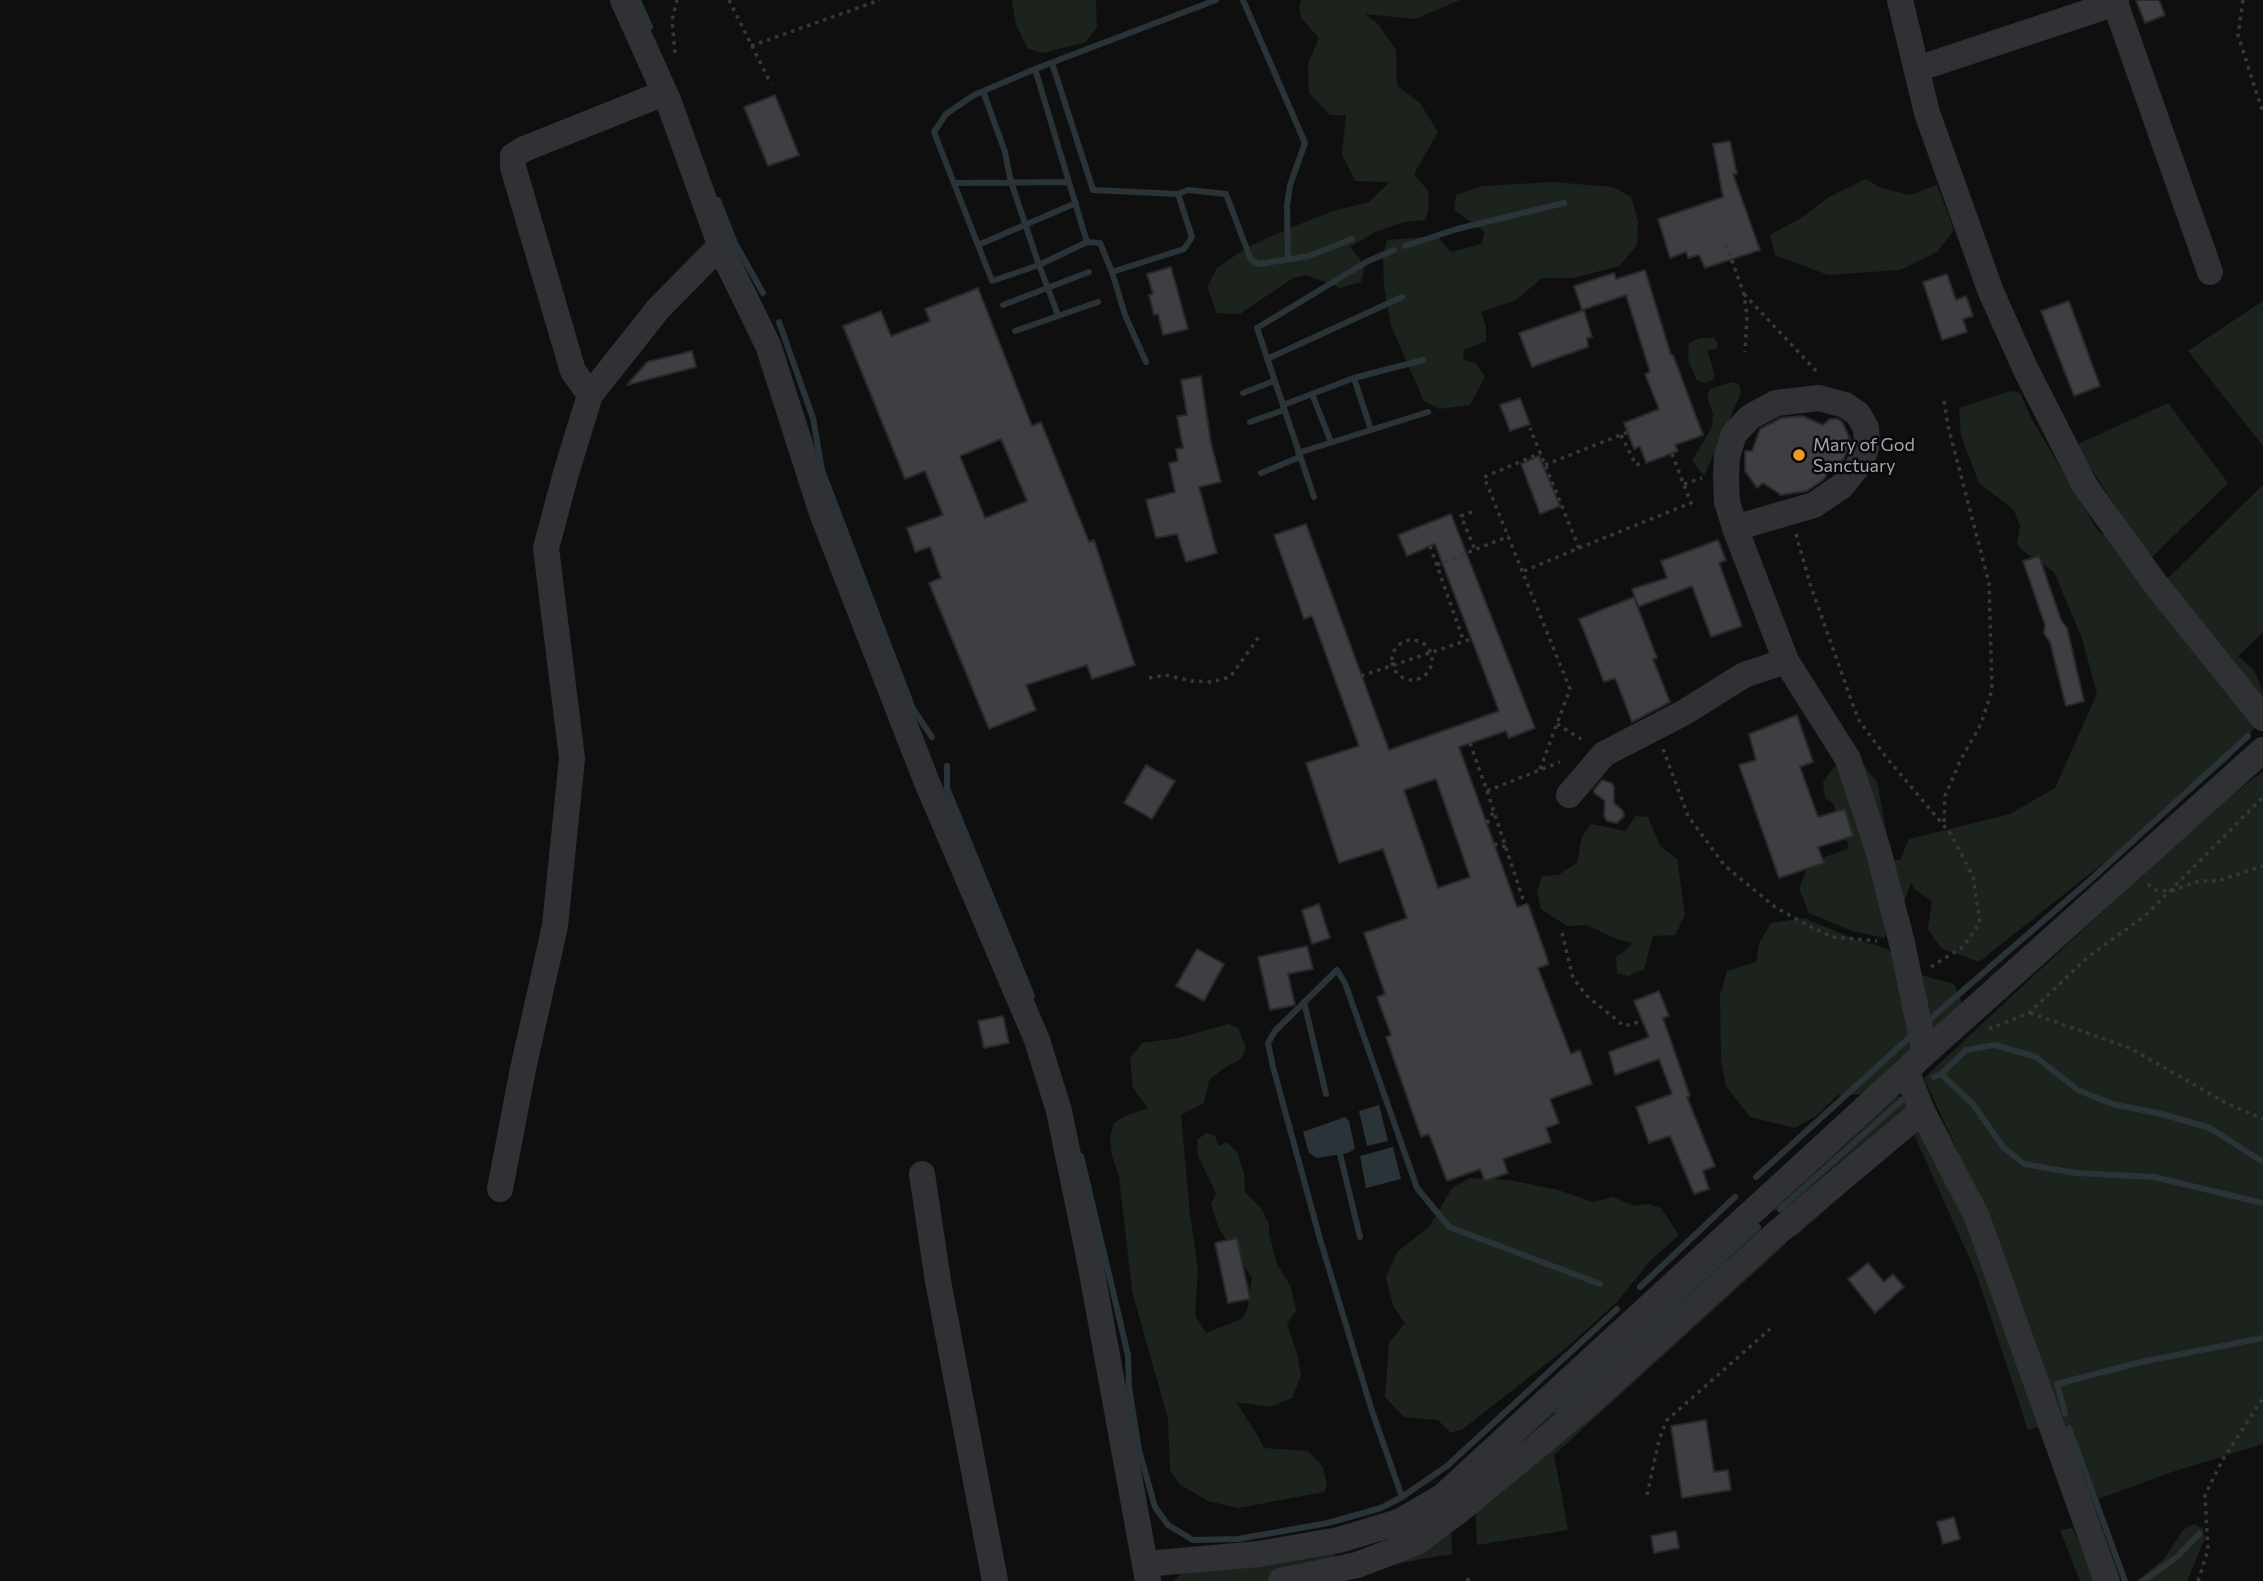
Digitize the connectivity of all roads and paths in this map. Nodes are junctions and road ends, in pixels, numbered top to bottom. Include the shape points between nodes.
1 (623, 0) edge
2 (677, 0) edge
3 (729, 0) edge
4 (880, 0) edge
5 (1900, 0) edge
6 (2243, 0) edge
7 (2115, 2) edge
8 (751, 46) junction
9 (675, 57) dead end
10 (1917, 69) junction
11 (771, 85) dead end
12 (664, 93) junction
13 (2263, 113) edge
14 (1726, 244) dead end
15 (720, 246) junction
16 (2210, 272) dead end
17 (1744, 294) junction
18 (1745, 352) dead end
19 (1820, 375) dead end
20 (590, 395) junction
21 (1944, 401) dead end
22 (1625, 422) dead end
23 (1530, 428) dead end
24 (1621, 435) junction
25 (1541, 453) junction
26 (1672, 454) dead end
27 (1642, 463) dead end
28 (1545, 466) junction
29 (1472, 512) dead end
30 (1790, 513) junction
31 (1735, 528) junction
32 (1509, 536) junction
33 (1430, 547) dead end
34 (1579, 548) junction
35 (1475, 550) junction
36 (1437, 565) junction
37 (1524, 571) junction
38 (1261, 634) dead end
39 (1471, 639) dead end
40 (1464, 642) junction
41 (1431, 653) junction
42 (1786, 661) junction
43 (1392, 665) junction
44 (1362, 676) dead end
45 (1149, 678) dead end
46 (2263, 718) edge
47 (1557, 724) junction
48 (1653, 728) junction
49 (1581, 740) dead end
50 (1470, 743) dead end
51 (2263, 750) edge
52 (1560, 762) dead end
53 (1540, 769) junction
54 (1488, 791) junction
55 (1569, 795) dead end
56 (2263, 797) edge
57 (1494, 811) junction
58 (1487, 823) dead end
59 (1944, 825) junction
60 (1494, 844) dead end
61 (1506, 848) junction
62 (2263, 866) edge
63 (2130, 869) junction
64 (2171, 891) junction
65 (1525, 905) dead end
66 (1562, 933) dead end
67 (1902, 943) junction
68 (1910, 980) junction
69 (2029, 1013) junction
70 (1642, 1021) dead end
71 (1950, 1031) junction
72 (1916, 1061) junction
73 (1922, 1111) junction
74 (2263, 1119) edge
75 (922, 1174) dead end
76 (500, 1189) dead end
77 (1770, 1329) dead end
78 (2263, 1398) edge
79 (1647, 1495) dead end
80 (1147, 1572) edge
81 (995, 1581) edge
82 (1281, 1581) edge
83 (2107, 1581) edge
84 (2199, 1581) edge

1 - 12 street
2 - 9 path via 672,20
3 - 8 path
4 - 8 path
5 - 10 street
6 - 13 path via 2238,35
7 - 10 street
7 - 16 street
8 - 11 path
10 - 46 street via 1927,113 1991,292 2085,486 2157,586
12 - 15 street
12 - 20 street via 513,156 573,371
14 - 17 path
15 - 20 street via 658,309
15 - 80 street via 768,345 836,550 926,780 1037,1040 1059,1111
17 - 18 path
17 - 19 path
20 - 76 street via 546,548 572,758 555,926
21 - 59 path via 1989,583 1992,690 1945,796
22 - 24 path via 1630,430
23 - 25 path
24 - 27 path via 1636,465
24 - 28 path
25 - 28 path
25 - 32 path via 1484,477
26 - 34 path via 1691,503
28 - 34 path
29 - 35 path via 1461,516
30 - 31 street
30 - 31 street via 1814,505 1842,486 1863,457 1866,428 1858,414 1845,405 1819,398 1776,403 1750,417 1734,435 1727,456 1727,502
30 - 59 path via 1858,719
31 - 42 street
32 - 35 path
32 - 37 path
33 - 36 path
34 - 37 path
35 - 36 path
36 - 40 path
37 - 47 path via 1570,689
38 - 45 path via 1230,677 1211,682 1165,675
39 - 40 path
40 - 41 path
41 - 43 path
41 - 43 path via 1419,640 1405,641 1394,649
41 - 43 path via 1431,668 1418,679 1402,678
42 - 48 street via 1744,676
42 - 67 street via 1848,759
43 - 44 path
47 - 49 path
47 - 53 path
48 - 55 street via 1604,754
48 - 67 path via 1688,816 1725,866 1775,907 1833,937
50 - 54 path
51 - 63 street
52 - 53 path
53 - 54 path
54 - 57 path
56 - 64 path
57 - 58 path
57 - 61 path
59 - 68 path via 1973,877 1980,923 1963,947
60 - 61 path
61 - 65 path
62 - 64 path
63 - 64 path via 2155,890
63 - 71 street
64 - 69 path
66 - 70 path via 1573,978 1587,996 1624,1026
67 - 68 street
68 - 72 street
69 - 71 path via 1979,1033
69 - 74 path via 2130,1048
71 - 72 street
72 - 73 street
72 - 80 street via 1442,1497 1399,1522 1339,1540
73 - 82 street via 1772,1237 1593,1399 1417,1542 1357,1565
73 - 83 street via 1977,1217
75 - 81 street via 937,1281
77 - 79 path via 1667,1420
78 - 84 path via 2205,1495 2208,1550

